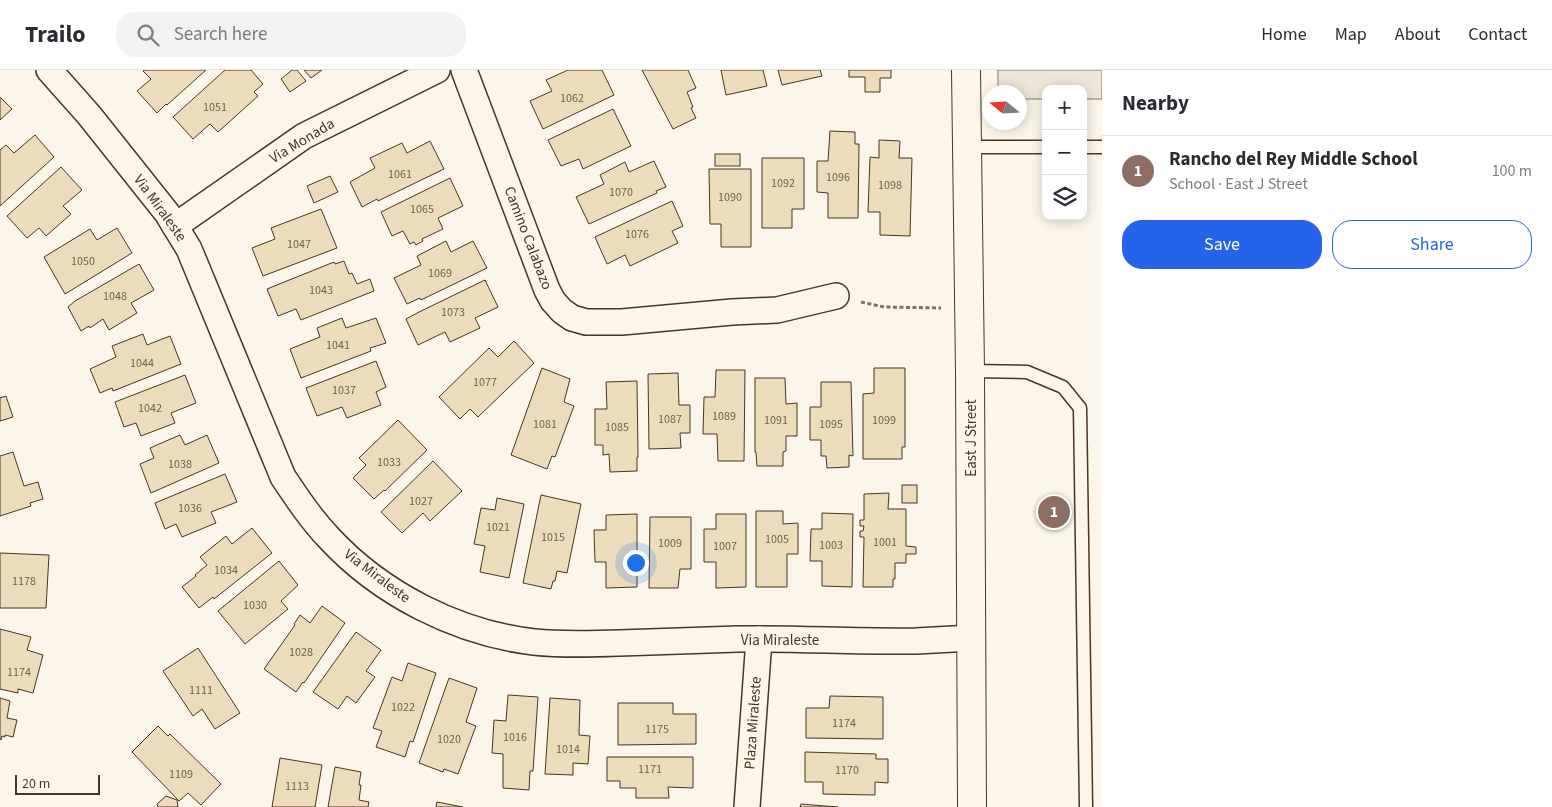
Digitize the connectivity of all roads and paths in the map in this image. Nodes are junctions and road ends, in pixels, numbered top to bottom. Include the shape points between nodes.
1 (49, 70) edge
2 (437, 70) edge
3 (464, 70) edge
4 (966, 70) edge
5 (1042, 146) edge
6 (966, 147) junction
7 (1087, 147) edge
8 (1102, 147) edge
9 (175, 226) junction
10 (836, 296) joint
11 (970, 306) junction
12 (970, 371) junction
13 (972, 638) junction
14 (758, 639) junction
15 (747, 807) edge
16 (972, 807) edge
17 (1086, 807) edge

1 - 9 street, Via Miraleste via 94,121
2 - 9 street, Via Monada via 304,136
3 - 10 street, Camino Calabazo via 547,290 553,301 572,318 586,322 622,322 777,310
4 - 6 street, East J Street
5 - 6 lane
6 - 11 street, East J Street
7 - 8 lane
9 - 14 street, Via Miraleste via 189,249 283,477 329,538 387,587 456,623 532,642 572,645
10 - 11 path via 884,307
11 - 12 street, East J Street
12 - 13 street, East J Street
12 - 17 lane via 1027,372 1063,387 1080,408
13 - 14 street, Via Miraleste via 915,641
13 - 16 street, East J Street
14 - 15 street, Plaza Miraleste

